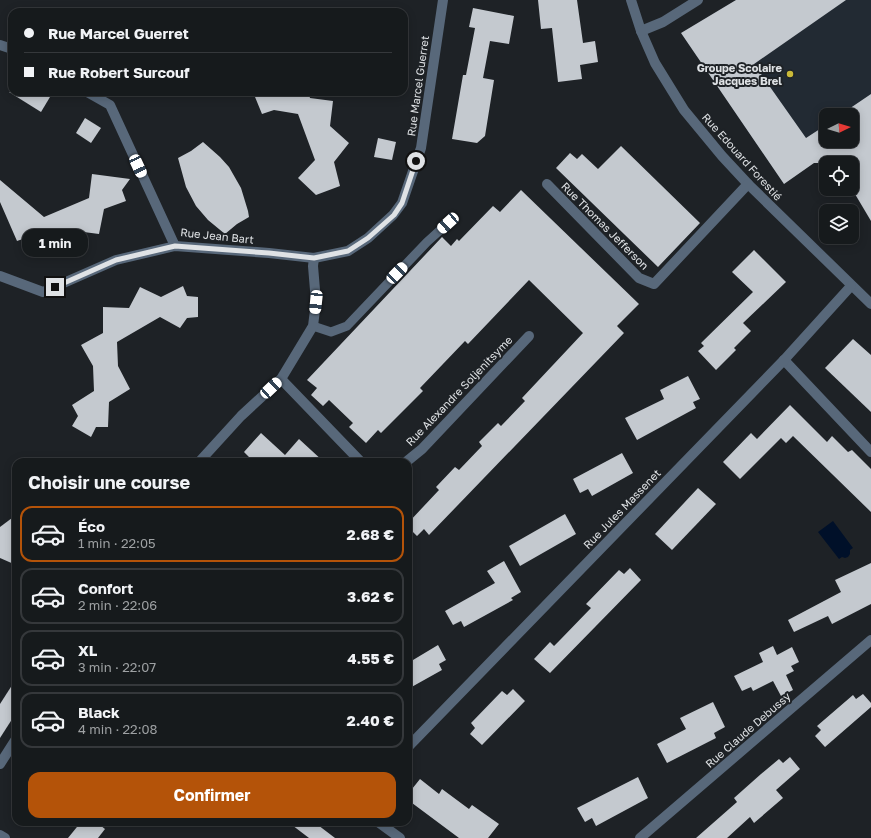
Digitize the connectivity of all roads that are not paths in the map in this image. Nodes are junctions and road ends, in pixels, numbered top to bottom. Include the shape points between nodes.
1 (443, 0) edge
2 (631, 0) edge
3 (698, 0) edge
4 (641, 31) junction
5 (95, 96) edge
6 (547, 184) dead end
7 (748, 184) junction
8 (448, 223) dead end
9 (175, 246) junction
10 (314, 258) junction
11 (0, 276) edge
12 (852, 286) junction
13 (871, 304) edge
14 (313, 326) junction
15 (529, 336) dead end
16 (784, 360) junction
17 (281, 379) junction
18 (871, 452) edge
19 (203, 458) edge
20 (357, 458) edge
21 (411, 458) edge
22 (871, 640) edge
23 (412, 743) edge
24 (12, 745) edge
25 (0, 764) edge
26 (384, 826) edge
27 (0, 834) edge
28 (5, 838) edge
29 (400, 838) edge
30 (640, 838) edge

1 - 10 street, Rue Marcel Guerret via 421,148 402,203 394,215 355,247 348,251
2 - 4 street, Rue Edouard Forestié
3 - 4 street via 663,22
4 - 7 street, Rue Edouard Forestié via 655,63 684,110
5 - 9 street, Rue Jean Bart via 110,105
6 - 7 street, Rue Thomas Jefferson via 639,278 654,284
7 - 12 street, Rue Edouard Forestié
8 - 14 lane via 347,326 331,332
9 - 10 street, Rue Jean Bart
9 - 11 street via 116,260 43,292
10 - 14 street via 316,302
12 - 13 street, Rue Edouard Forestié
12 - 16 street, Rue Jules Massenet
14 - 17 street
15 - 21 street, Rue Alexandre Soljenitsyme
16 - 18 street
16 - 23 street, Rue Jules Massenet
17 - 19 street via 241,416
17 - 20 street
22 - 30 street, Rue Claude Debussy
24 - 25 street
26 - 29 street
27 - 28 street

